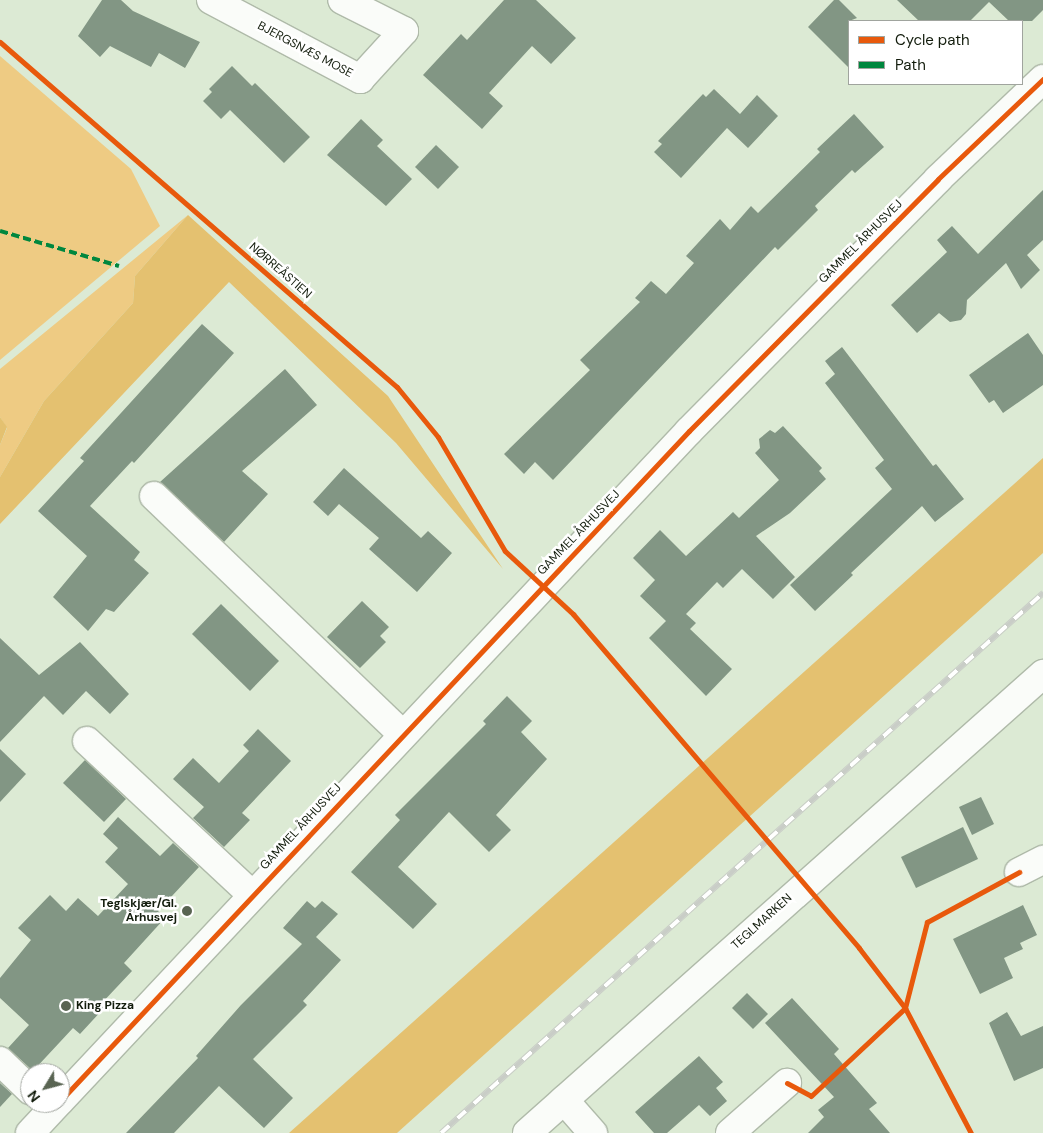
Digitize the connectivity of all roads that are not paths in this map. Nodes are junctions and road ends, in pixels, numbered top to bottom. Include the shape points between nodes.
1 (211, 0) edge
2 (342, 0) edge
3 (1043, 79) edge
4 (154, 496) dead end
5 (1043, 674) edge
6 (402, 734) junction
7 (87, 742) dead end
8 (1043, 860) edge
9 (1019, 872) dead end
10 (252, 894) junction
11 (0, 1061) edge
12 (20, 1080) edge
13 (787, 1083) dead end
14 (70, 1086) edge
15 (564, 1100) junction
16 (46, 1113) edge
17 (30, 1133) edge
18 (527, 1133) edge
19 (593, 1133) edge
20 (730, 1133) edge

1 - 2 street, BJERGSNÆS MOSE via 360,79 404,31
3 - 6 street, GAMMEL ÅRHUSVEJ via 780,338
4 - 6 street
5 - 15 street, TEGLMARKEN
6 - 10 street, GAMMEL ÅRHUSVEJ
7 - 10 street
8 - 9 street
10 - 14 street, GAMMEL ÅRHUSVEJ
11 - 12 street
13 - 20 street
15 - 18 street, TEGLMARKEN
15 - 19 street
16 - 17 street, GAMMEL ÅRHUSVEJ

